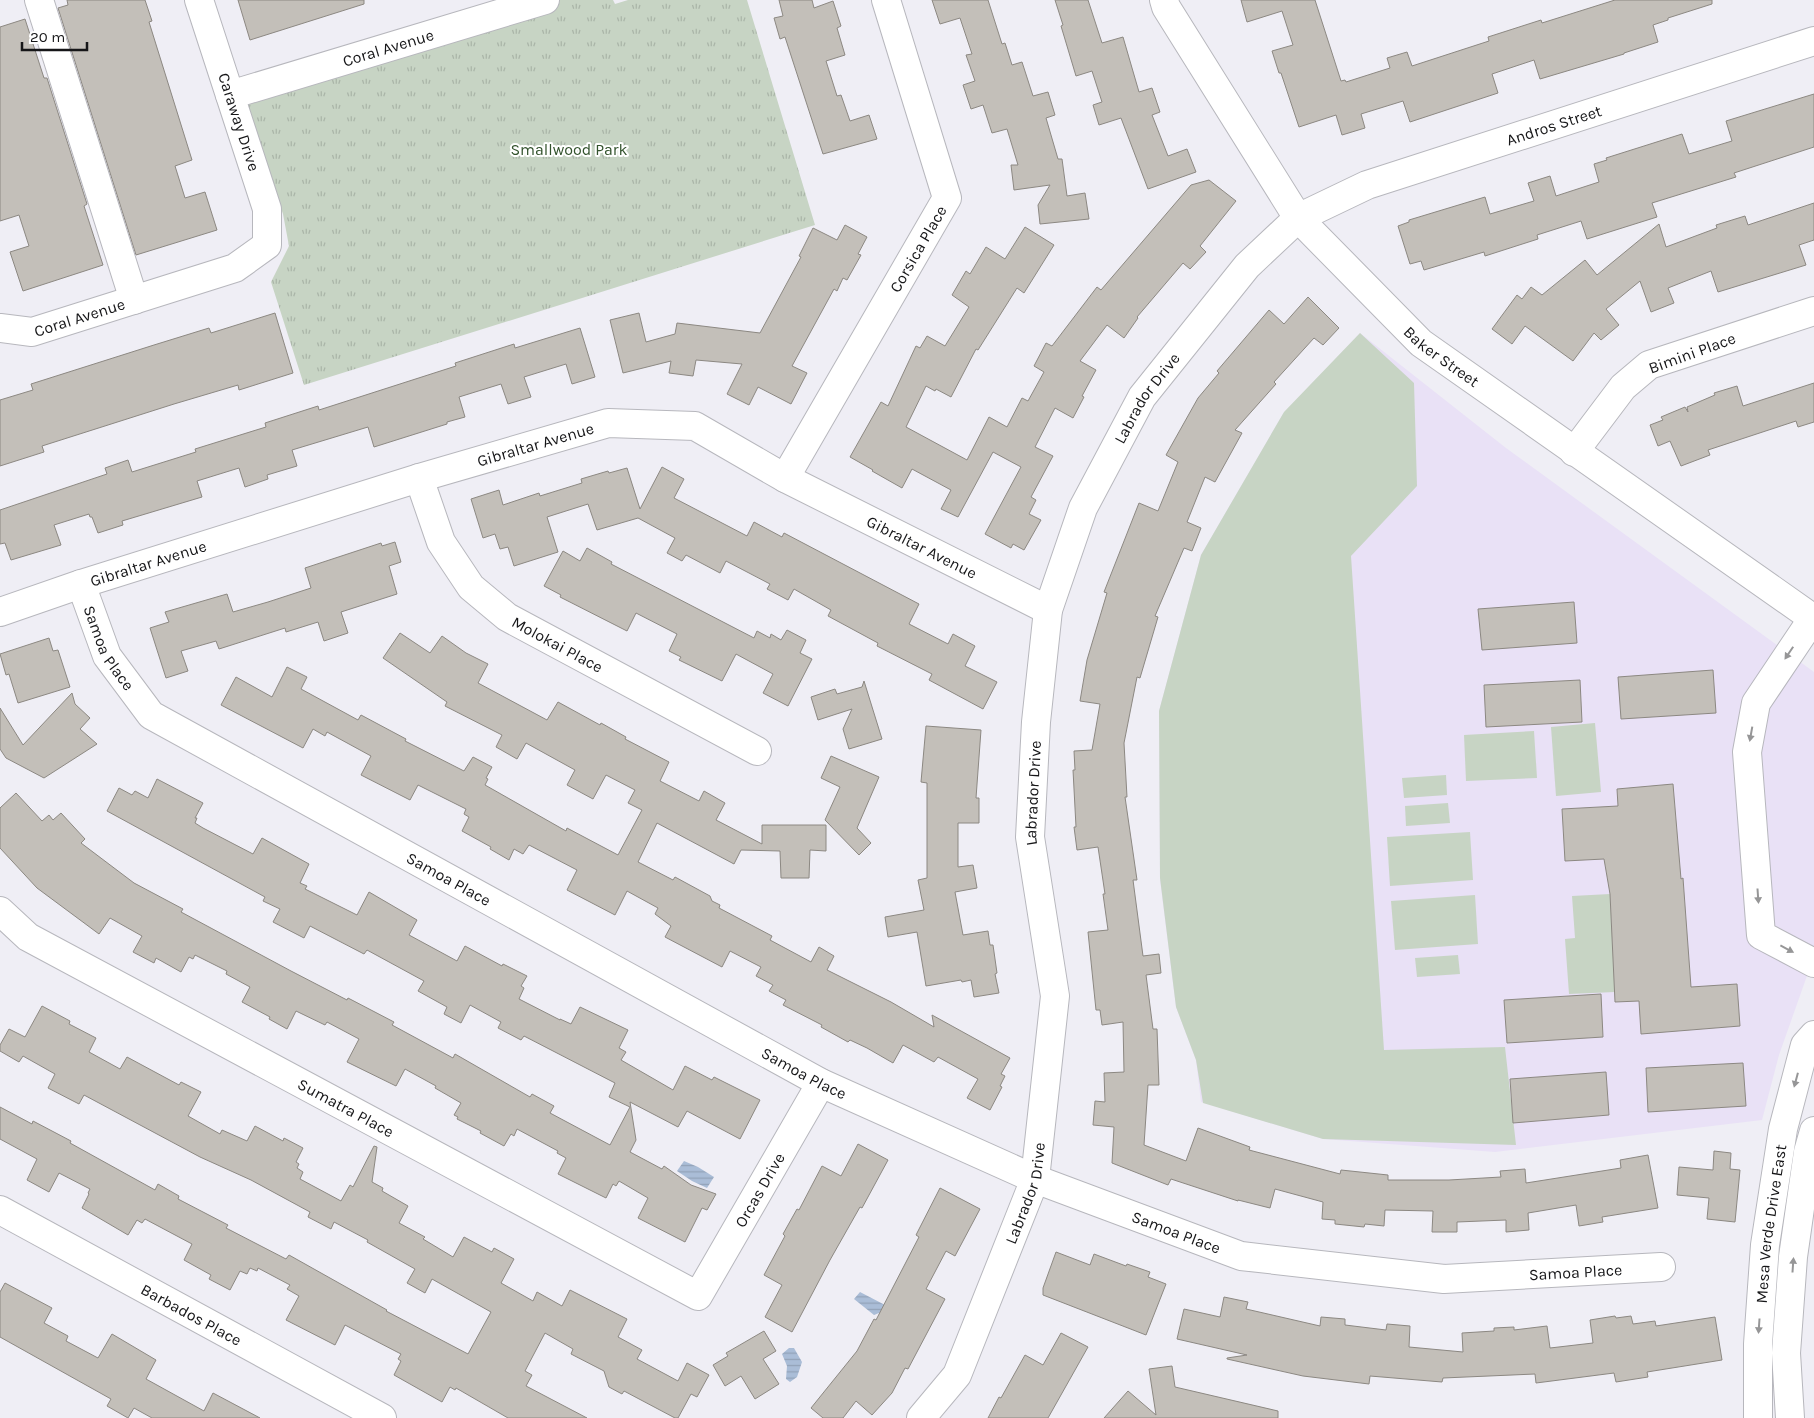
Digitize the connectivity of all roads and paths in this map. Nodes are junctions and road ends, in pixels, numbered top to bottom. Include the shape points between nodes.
1 (39, 0) edge
2 (199, 0) edge
3 (545, 0) edge
4 (886, 0) edge
5 (1164, 0) edge
6 (1814, 41) edge
7 (230, 95) junction
8 (1298, 218) junction
9 (267, 246) joint
10 (134, 300) junction
11 (1814, 311) edge
12 (0, 328) edge
13 (1574, 452) junction
14 (418, 478) junction
15 (785, 478) junction
16 (81, 584) junction
17 (1048, 610) junction
18 (0, 612) edge
19 (1814, 618) edge
20 (757, 751) dead end
21 (0, 911) edge
22 (1814, 963) edge
23 (1814, 1035) edge
24 (821, 1082) junction
25 (1814, 1131) edge
26 (1035, 1179) junction
27 (0, 1210) edge
28 (1661, 1267) dead end
29 (698, 1296) joint
30 (382, 1418) edge
31 (921, 1418) edge
32 (1758, 1418) edge
33 (1790, 1418) edge

1 - 10 street
2 - 7 street, Caraway Drive
3 - 7 street, Coral Avenue
4 - 15 street, Corsica Place via 947,198
5 - 8 street, Baker Street
6 - 8 street, Andros Street via 1367,185
7 - 9 street, Caraway Drive via 267,208
8 - 13 street, Baker Street via 1421,343
8 - 17 street, Labrador Drive via 1247,266 1142,397 1083,508
9 - 10 street, Coral Avenue via 235,268
10 - 12 street, Coral Avenue via 32,332
11 - 13 street, Bimini Place via 1649,365 1623,387
13 - 19 street, Baker Street
14 - 15 street, Gibraltar Avenue via 608,423 695,426
14 - 16 street, Gibraltar Avenue
14 - 20 street, Molokai Place via 440,542 471,587 506,617
15 - 17 street, Gibraltar Avenue
16 - 18 street, Gibraltar Avenue
16 - 24 street, Samoa Place via 108,656 151,715
17 - 26 street, Labrador Drive via 1036,722 1030,837 1055,996
19 -> 22 street via 1756,702 1748,752 1761,935
21 - 29 street, Sumatra Place via 28,936
23 -> 32 street, Mesa Verde Drive East via 1805,1045 1783,1129 1765,1246 1758,1344
24 - 26 street, Samoa Place
24 - 29 street, Orcas Drive
33 -> 25 street, Mesa Verde Drive East via 1786,1352 1793,1257
26 - 28 street, Samoa Place via 1240,1256 1444,1279
26 - 31 street, Labrador Drive via 957,1375
27 - 30 street, Barbados Place

